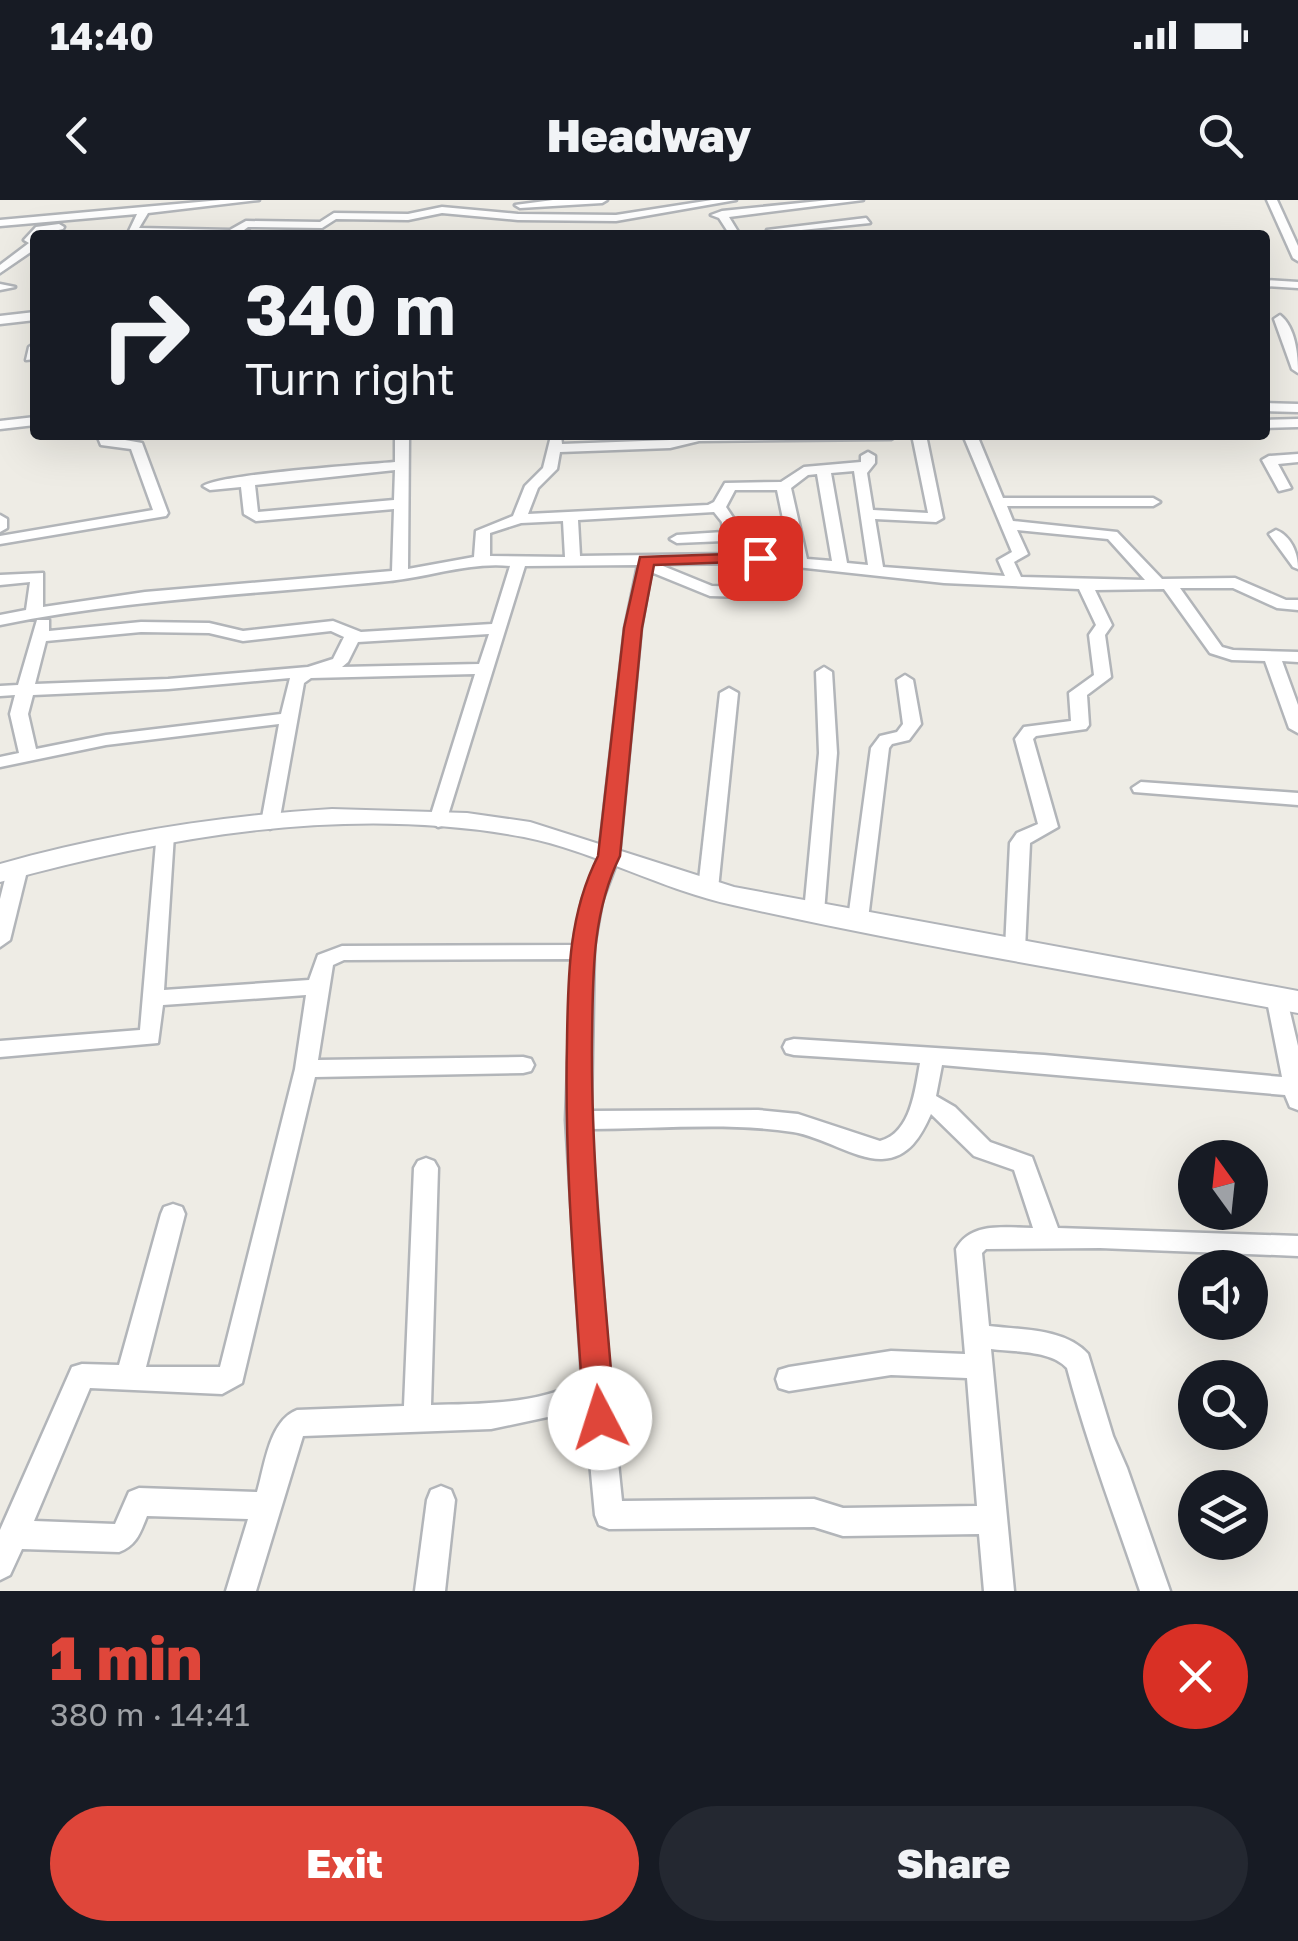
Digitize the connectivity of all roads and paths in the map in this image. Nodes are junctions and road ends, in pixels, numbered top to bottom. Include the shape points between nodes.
1 (254, 200) edge
2 (602, 200) edge
3 (731, 200) edge
4 (858, 200) edge
5 (1272, 200) edge
6 (846, 201) edge
7 (809, 202) edge
8 (176, 204) edge
9 (144, 210) junction
10 (490, 212) junction
11 (722, 214) junction
12 (692, 220) dead end
13 (866, 221) junction
14 (0, 223) edge
15 (91, 227) dead end
16 (1292, 228) edge
17 (39, 230) edge
18 (133, 230) edge
19 (237, 230) edge
20 (732, 230) edge
21 (772, 230) dead end
22 (874, 230) edge
23 (30, 247) edge
24 (1298, 258) edge
25 (0, 270) edge
26 (1270, 284) edge
27 (1298, 285) edge
28 (30, 317) edge
29 (1270, 319) edge
30 (0, 320) edge
31 (1280, 320) junction
32 (1298, 320) edge
33 (1298, 369) edge
34 (1270, 407) edge
35 (1298, 408) edge
36 (30, 422) edge
37 (1298, 423) edge
38 (1270, 424) edge
39 (0, 425) edge
40 (105, 440) edge
41 (402, 440) edge
42 (687, 440) edge
43 (864, 440) edge
44 (920, 440) edge
45 (972, 440) edge
46 (557, 442) edge
47 (1298, 458) edge
48 (403, 465) junction
49 (866, 466) junction
50 (823, 469) junction
51 (248, 481) junction
52 (210, 486) dead end
53 (783, 486) junction
54 (1284, 488) dead end
55 (998, 502) junction
56 (1153, 502) dead end
57 (402, 504) junction
58 (718, 507) junction
59 (673, 511) junction
60 (866, 514) junction
61 (570, 516) junction
62 (520, 519) junction
63 (0, 520) edge
64 (1008, 525) junction
65 (0, 528) edge
66 (1276, 534) dead end
67 (731, 536) junction
68 (677, 539) junction
69 (0, 540) edge
70 (482, 558) junction
71 (733, 558) junction
72 (681, 560) junction
73 (573, 561) junction
74 (519, 562) junction
75 (646, 562) junction
76 (800, 562) junction
77 (1298, 564) edge
78 (840, 566) junction
79 (876, 570) junction
80 (400, 575) junction
81 (0, 580) edge
82 (1015, 582) junction
83 (1164, 584) junction
84 (1085, 585) junction
85 (780, 593) dead end
86 (1298, 604) edge
87 (40, 612) junction
88 (0, 620) edge
89 (499, 628) junction
90 (352, 636) junction
91 (40, 637) junction
92 (1271, 656) junction
93 (1298, 656) edge
94 (487, 669) junction
95 (824, 672) dead end
96 (305, 674) junction
97 (905, 680) dead end
98 (23, 690) junction
99 (0, 691) edge
100 (730, 693) dead end
101 (289, 718) junction
102 (1298, 728) edge
103 (28, 755) junction
104 (0, 762) edge
105 (1141, 788) dead end
106 (1298, 800) edge
107 (438, 821) junction
108 (270, 822) junction
109 (164, 835) junction
110 (609, 856) junction
111 (9, 870) edge
112 (708, 889) junction
113 (814, 912) junction
114 (858, 919) junction
115 (0, 940) edge
116 (1014, 949) junction
117 (581, 952) junction
118 (318, 987) junction
119 (153, 998) junction
120 (1288, 999) edge
121 (794, 1047) dead end
122 (0, 1049) edge
123 (934, 1056) junction
124 (523, 1065) dead end
125 (306, 1069) junction
126 (1296, 1094) edge
127 (923, 1099) junction
128 (578, 1120) junction
129 (426, 1168) dead end
130 (174, 1214) dead end
131 (1049, 1239) junction
132 (1298, 1246) edge
133 (976, 1336) junction
134 (979, 1367) junction
135 (130, 1376) junction
136 (789, 1379) dead end
137 (596, 1385) junction
138 (417, 1418) junction
139 (441, 1500) dead end
140 (267, 1506) junction
141 (991, 1520) junction
142 (13, 1534) junction
143 (0, 1565) edge
144 (241, 1591) edge
145 (430, 1591) edge
146 (1000, 1591) edge
147 (1155, 1591) edge

1 - 8 street
2 - 10 street
3 - 10 street via 616,218
4 - 6 street
5 - 16 street
6 - 7 street
6 - 13 street
7 - 11 street
8 - 9 street
9 - 14 street
9 - 18 street
10 - 19 street via 338,216 326,225 246,224
11 - 12 street
11 - 20 street
13 - 21 street
13 - 22 street
15 - 17 street
16 - 24 street
23 - 25 street
26 - 27 street
28 - 30 street
29 - 31 street
31 - 32 street
31 - 33 street
34 - 35 street
36 - 39 street
37 - 38 street
40 - 69 street via 138,446 161,513
41 - 48 street
42 - 46 street
43 - 49 street
44 - 60 street via 936,518
45 - 55 street
46 - 62 street via 550,470 532,486
47 - 54 street via 1269,460
48 - 51 street
48 - 57 street
49 - 50 street
49 - 60 street via 860,473
50 - 53 street via 799,472
50 - 78 street
51 - 52 street
51 - 57 street via 256,516
53 - 58 street via 730,486
53 - 76 street
55 - 56 street
55 - 64 street
57 - 80 street
58 - 59 street
58 - 67 street
59 - 61 street
59 - 68 street
60 - 79 street
61 - 62 street
61 - 73 street
62 - 70 street via 486,528
63 - 65 street
64 - 82 street via 1020,554 1006,560
64 - 83 street via 1112,535
66 - 77 street
67 - 68 street
67 - 71 street
68 - 72 street
70 - 74 street
70 - 80 street
71 - 72 street
71 - 76 street
72 - 75 street
73 - 74 street
73 - 75 street
74 - 89 street
75 - 85 street via 710,591
75 - 110 street
76 - 78 street
78 - 79 street
79 - 82 street
80 - 87 street
81 - 87 street via 38,576
82 - 84 street
83 - 84 street
83 - 86 street via 1235,584 1283,605
83 - 92 street via 1216,650
84 - 116 street via 1104,624 1097,635 1103,678 1078,693 1080,725 1030,731 1024,739 1048,827 1020,844
87 - 88 street
87 - 91 street
89 - 90 street
89 - 94 street
90 - 91 street via 333,626 243,636 142,627
90 - 96 street via 340,662
91 - 98 street
92 - 93 street
92 - 102 street
94 - 96 street
94 - 107 street
95 - 113 street via 828,754
96 - 98 street
96 - 101 street via 296,682
97 - 114 street via 912,724 880,748
98 - 99 street
98 - 103 street
100 - 112 street
101 - 103 street
101 - 108 street
103 - 104 street
105 - 106 street
107 - 108 street
107 - 110 street via 530,830
108 - 109 street
109 - 111 street
109 - 119 street
110 - 112 street
110 - 117 street
111 - 115 street
112 - 113 street
113 - 114 street
114 - 116 street
116 - 120 street
117 - 118 street via 342,953 325,960
117 - 128 street
118 - 119 street
118 - 125 street
119 - 122 street via 149,1038
120 - 126 street
121 - 123 street
123 - 126 street
123 - 127 street
124 - 125 street
125 - 135 street via 232,1374 222,1382
127 - 128 street via 893,1150 784,1121
127 - 131 street via 982,1149 1024,1164
128 - 137 street
129 - 138 street
130 - 135 street
131 - 132 street
131 - 133 street via 972,1244
133 - 134 street
133 - 147 street via 1050,1345 1080,1362 1099,1437
134 - 136 street via 891,1362
134 - 141 street
135 - 142 street via 90,1374 76,1381
137 - 138 street via 574,1400 491,1416
137 - 141 street via 609,1516
138 - 140 street via 297,1424
139 - 145 street
140 - 142 street via 140,1502 119,1538
140 - 144 street
141 - 146 street
142 - 143 street

